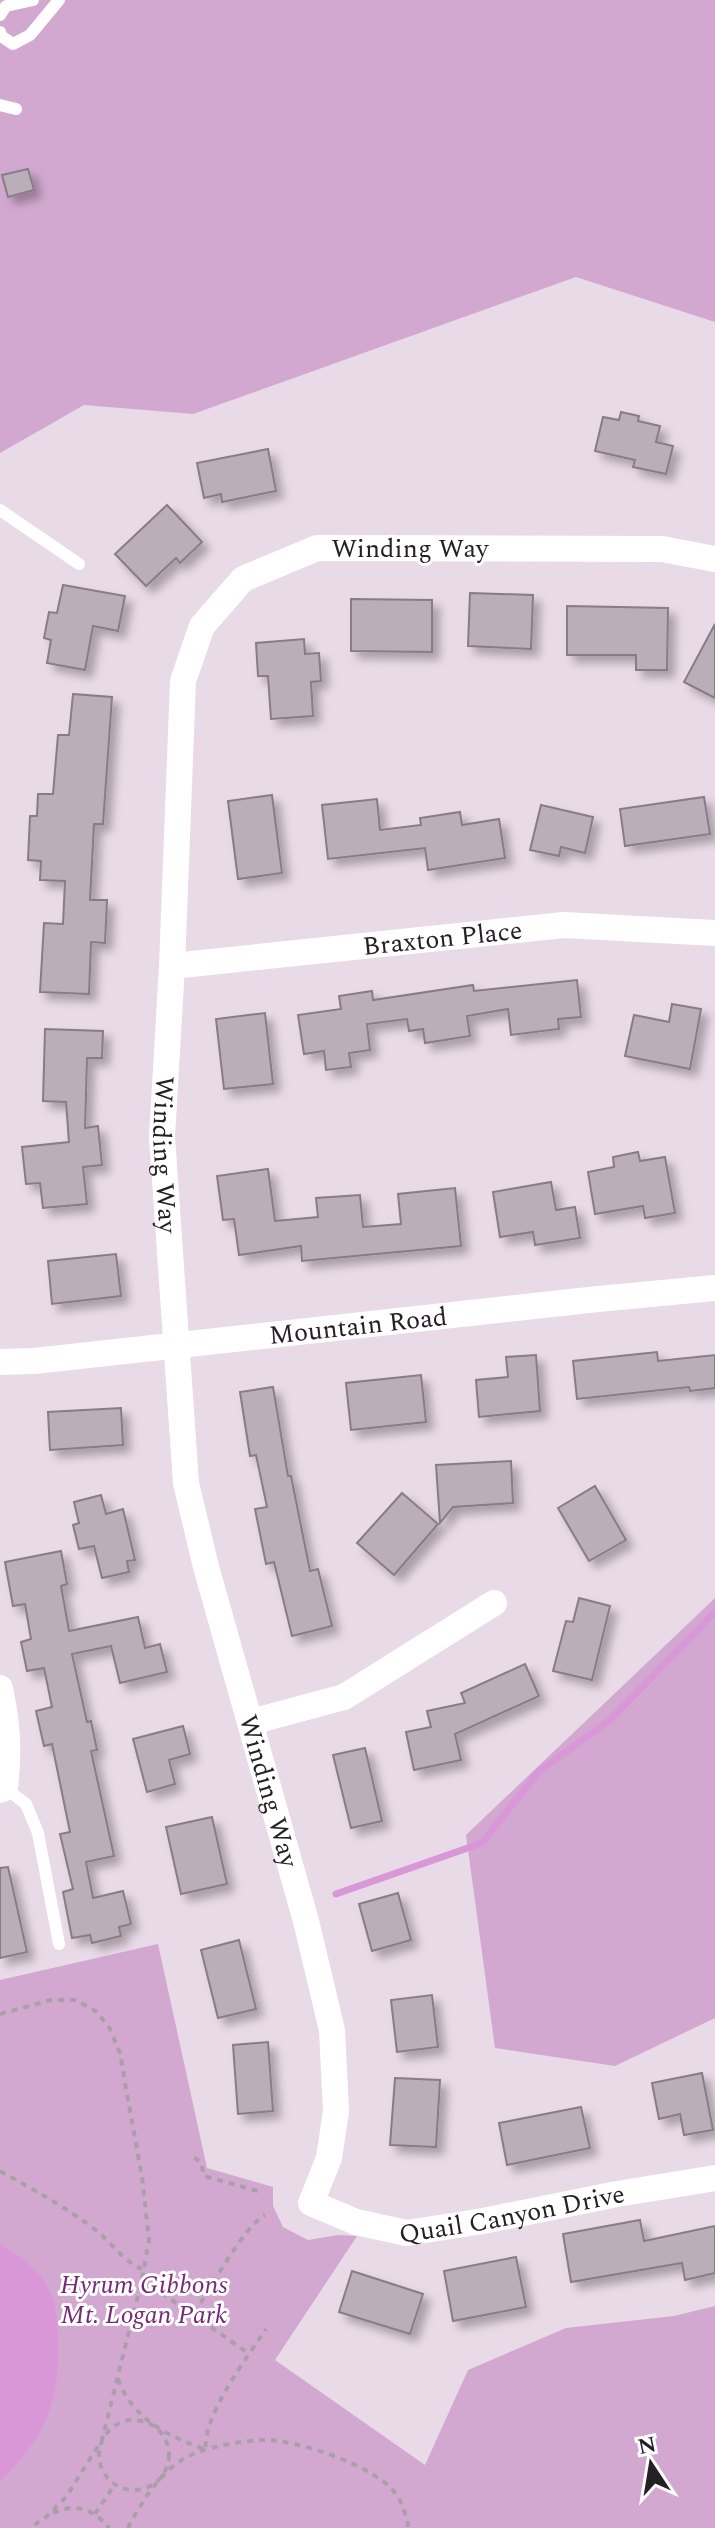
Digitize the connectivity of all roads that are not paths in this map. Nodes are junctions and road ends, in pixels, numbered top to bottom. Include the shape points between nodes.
1 (33, 0) edge
2 (59, 0) edge
3 (0, 15) edge
4 (0, 32) edge
5 (0, 105) edge
6 (16, 109) dead end
7 (0, 510) edge
8 (715, 559) edge
9 (79, 564) dead end
10 (715, 933) edge
11 (172, 966) junction
12 (715, 1288) edge
13 (178, 1345) junction
14 (0, 1362) edge
15 (494, 1603) dead end
16 (0, 1688) edge
17 (251, 1722) junction
18 (2, 1789) edge
19 (59, 1944) dead end
20 (715, 2178) edge
21 (311, 2203) joint

1 - 3 lane via 6,6
2 - 4 lane via 30,35 13,44
5 - 6 lane
7 - 9 lane
8 - 11 street, Winding Way via 662,549 317,548 243,579 202,626 183,681
10 - 11 street, Braxton Place via 564,925
11 - 13 street, Winding Way via 162,1137
12 - 13 street, Mountain Road
13 - 14 street, Mountain Road
13 - 17 street, Winding Way via 186,1483
15 - 17 street via 344,1697
16 - 18 street via 8,1729
17 - 21 street, Winding Way via 332,2030 336,2111 329,2158
18 - 19 lane via 26,1804 38,1833
20 - 21 street, Quail Canyon Drive via 407,2233 356,2222

